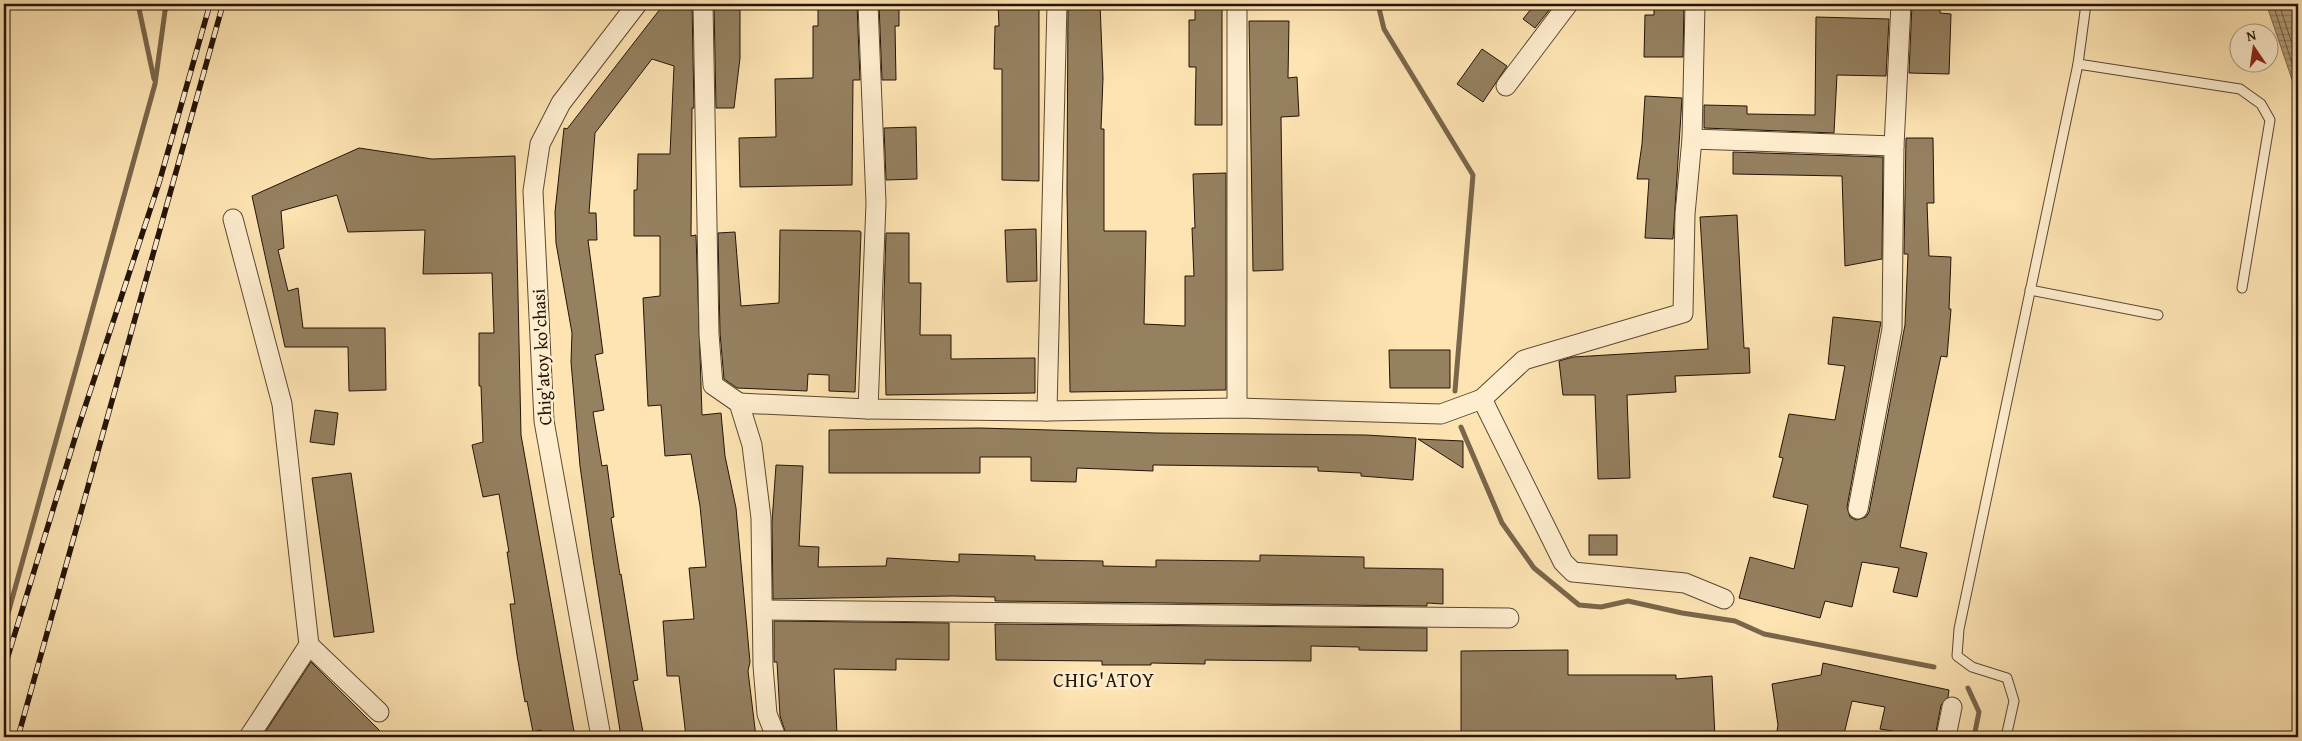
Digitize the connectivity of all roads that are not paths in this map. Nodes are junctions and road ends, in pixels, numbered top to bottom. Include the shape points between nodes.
1 (637, 4) edge
2 (703, 4) edge
3 (868, 4) edge
4 (1057, 4) edge
5 (1237, 4) edge
6 (1568, 4) edge
7 (1695, 4) edge
8 (1900, 4) edge
9 (2086, 4) edge
10 (2078, 64) junction
11 (1506, 86) dead end
12 (1692, 138) junction
13 (1894, 146) junction
14 (233, 219) dead end
15 (2242, 288) dead end
16 (2030, 290) junction
17 (2158, 315) dead end
18 (1482, 399) junction
19 (739, 403) junction
20 (1237, 408) junction
21 (868, 410) junction
22 (1047, 411) junction
23 (1858, 510) dead end
24 (1724, 600) dead end
25 (764, 610) junction
26 (1508, 618) dead end
27 (308, 645) junction
28 (1952, 707) dead end
29 (379, 712) dead end
30 (249, 737) edge
31 (601, 737) edge
32 (776, 737) edge
33 (1946, 737) edge
34 (2006, 737) edge

1 - 31 street, Chig'atoy ko'chasi via 561,104 540,144 532,191 544,421
2 - 19 street via 713,385
3 - 21 street via 876,203
4 - 22 street
5 - 20 street
6 - 11 street
7 - 12 street
8 - 13 street
9 - 10 lane
10 - 15 lane via 2240,89 2262,104 2270,120
10 - 16 lane
12 - 13 street
12 - 18 street via 1685,214 1683,313 1524,360
13 - 23 street via 1892,329
14 - 27 street via 282,404
16 - 17 lane
16 - 34 lane via 1959,629 1957,656 1972,667 2006,678 2014,702
18 - 20 street via 1441,414
18 - 24 street via 1563,562 1573,572 1685,583
19 - 21 street
19 - 25 street via 752,445 760,518
20 - 22 street
21 - 22 street
25 - 26 street
25 - 32 street via 763,666 767,714
27 - 29 street
27 - 30 street
28 - 33 street

